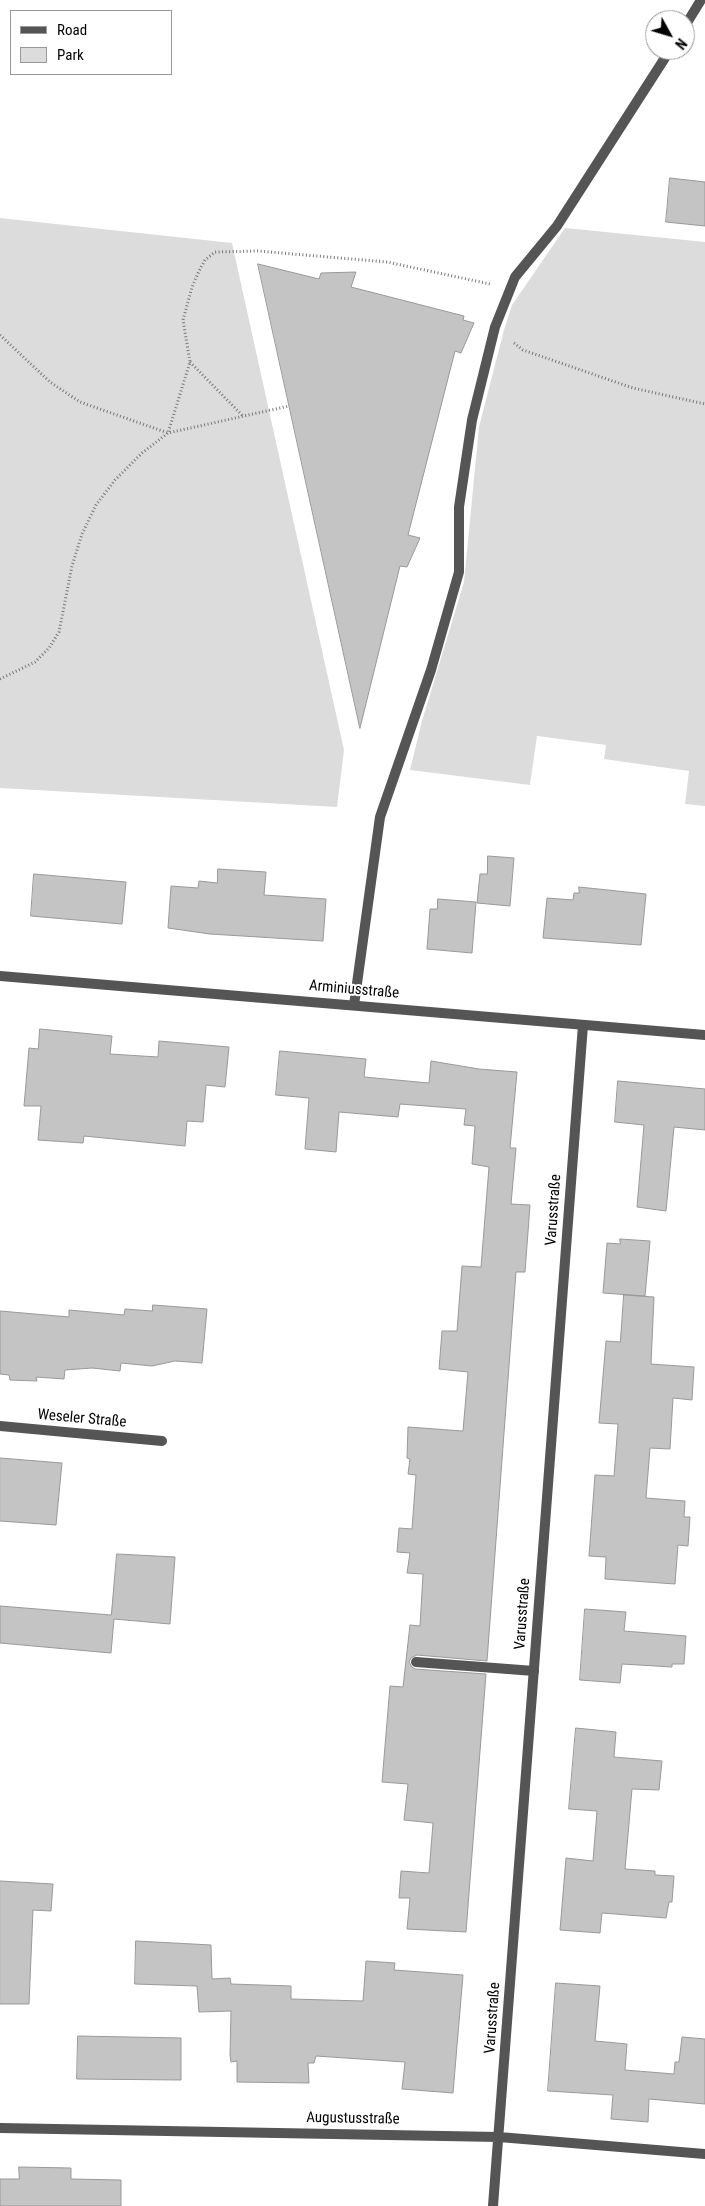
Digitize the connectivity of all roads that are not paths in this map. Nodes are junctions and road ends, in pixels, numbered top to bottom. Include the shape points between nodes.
1 (702, 0) edge
2 (695, 11) edge
3 (664, 60) edge
4 (0, 976) edge
5 (354, 1005) junction
6 (583, 1024) junction
7 (705, 1035) edge
8 (0, 1426) edge
9 (162, 1441) dead end
10 (416, 1662) dead end
11 (534, 1671) junction
12 (0, 2128) edge
13 (499, 2137) junction
14 (705, 2154) edge
15 (493, 2206) edge

1 - 2 street
3 - 5 street via 562,219 515,277 495,327 472,420 460,507 459,572 431,670 380,817
4 - 5 street, Arminiusstraße
5 - 6 street, Arminiusstraße
6 - 7 street, Arminiusstraße
6 - 11 street, Varusstraße
8 - 9 street, Weseler Straße
10 - 11 street
11 - 13 street, Varusstraße
12 - 13 street, Augustusstraße
13 - 14 street, Augustusstraße
13 - 15 street, Varusstraße

